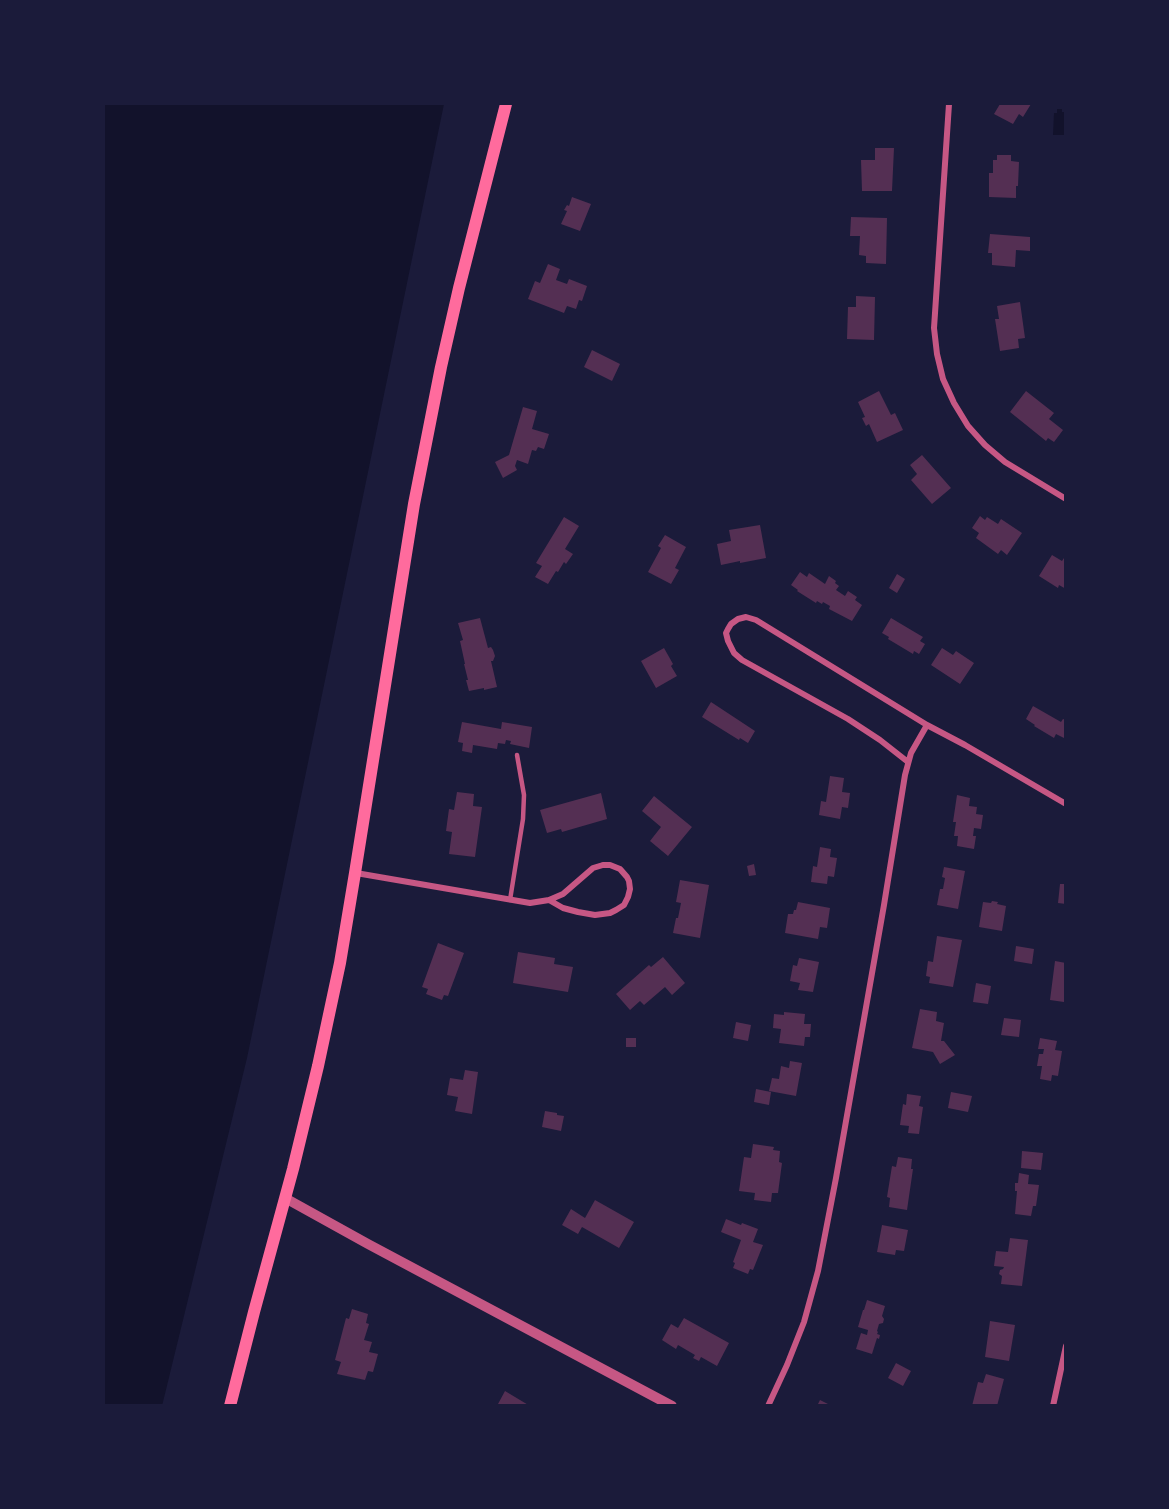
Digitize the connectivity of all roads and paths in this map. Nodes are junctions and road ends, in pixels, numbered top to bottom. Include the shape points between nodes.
1 (506, 104) edge
2 (949, 104) edge
3 (1065, 499) edge
4 (927, 725) junction
5 (517, 755) dead end
6 (908, 762) junction
7 (1065, 804) edge
8 (355, 873) junction
9 (510, 900) junction
10 (549, 900) junction
11 (285, 1198) junction
12 (1065, 1346) edge
13 (230, 1406) edge
14 (672, 1406) edge
15 (768, 1406) edge
16 (1053, 1406) edge

1 - 8 main road via 459,288 414,504
2 - 3 street via 934,328 944,380 954,404 985,445
4 - 6 street
4 - 6 street via 756,620 738,619 728,629 728,641 742,660 864,729
4 - 7 street
5 - 9 lane via 524,795 523,819
6 - 15 street via 818,1271 804,1322
8 - 9 street
8 - 11 main road via 318,1066
9 - 10 street
10 - 10 street via 578,912 610,913 624,905 629,881 620,869 603,865 592,868 563,894
11 - 13 main road
11 - 14 street
12 - 16 street

